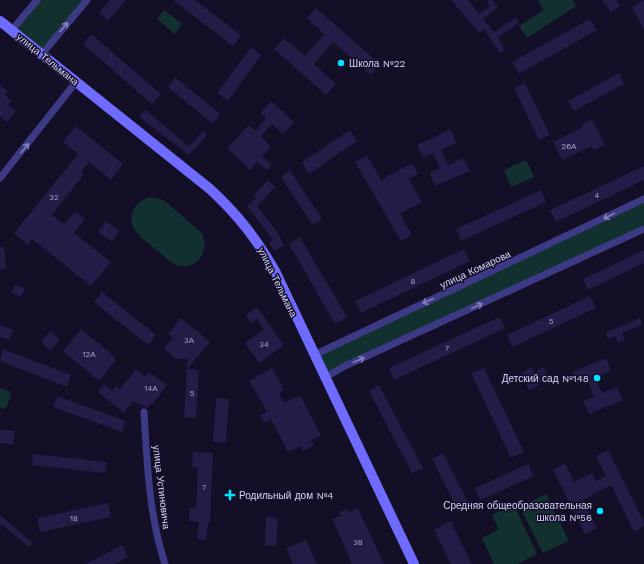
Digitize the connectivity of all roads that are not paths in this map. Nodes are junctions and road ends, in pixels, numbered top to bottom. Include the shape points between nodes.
1 (37, 0) edge
2 (87, 0) edge
3 (0, 21) edge
4 (12, 30) junction
5 (42, 54) junction
6 (76, 82) junction
7 (0, 178) edge
8 (644, 199) edge
9 (644, 229) edge
10 (314, 355) junction
11 (324, 378) junction
12 (144, 412) dead end
13 (165, 564) edge
14 (414, 564) edge

1 - 4 street
5 -> 2 street
3 - 4 main road, улица Тельмана
4 - 5 main road, улица Тельмана
5 - 6 main road, улица Тельмана
7 -> 6 street
6 - 10 main road, улица Тельмана via 210,189 241,220 260,244 275,271
8 -> 10 street, улица Комарова
11 -> 9 street via 345,366
10 - 11 main road, улица Тельмана
11 - 14 main road, улица Тельмана
12 - 13 street, улица Устиновича via 150,484

